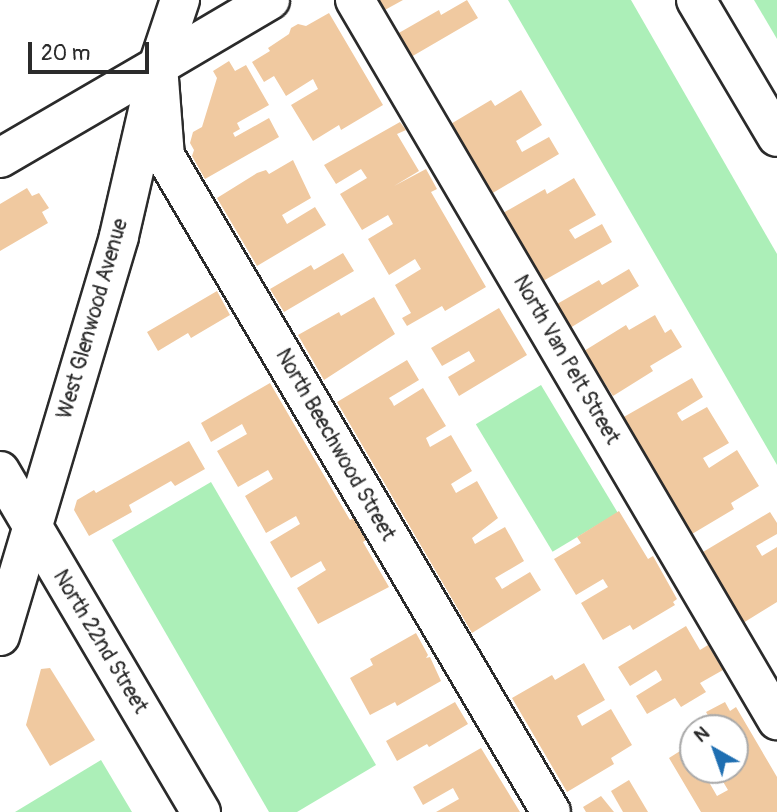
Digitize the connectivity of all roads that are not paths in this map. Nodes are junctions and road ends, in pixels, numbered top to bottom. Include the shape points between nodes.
1 (180, 0) edge
2 (270, 0) edge
3 (355, 0) edge
4 (696, 0) edge
5 (158, 66) junction
6 (777, 137) edge
7 (0, 158) edge
8 (0, 471) edge
9 (31, 525) junction
10 (0, 635) edge
11 (777, 720) edge
12 (201, 812) edge
13 (551, 812) edge

1 - 5 street, West Glenwood Avenue
2 - 5 street
3 - 11 street, North Van Pelt Street
4 - 6 street
5 - 7 street
5 - 9 street, West Glenwood Avenue via 119,236
5 - 13 street, North Beechwood Street via 165,156
8 - 9 street, North 22nd Street
9 - 10 street, West Glenwood Avenue
9 - 12 street, North 22nd Street

